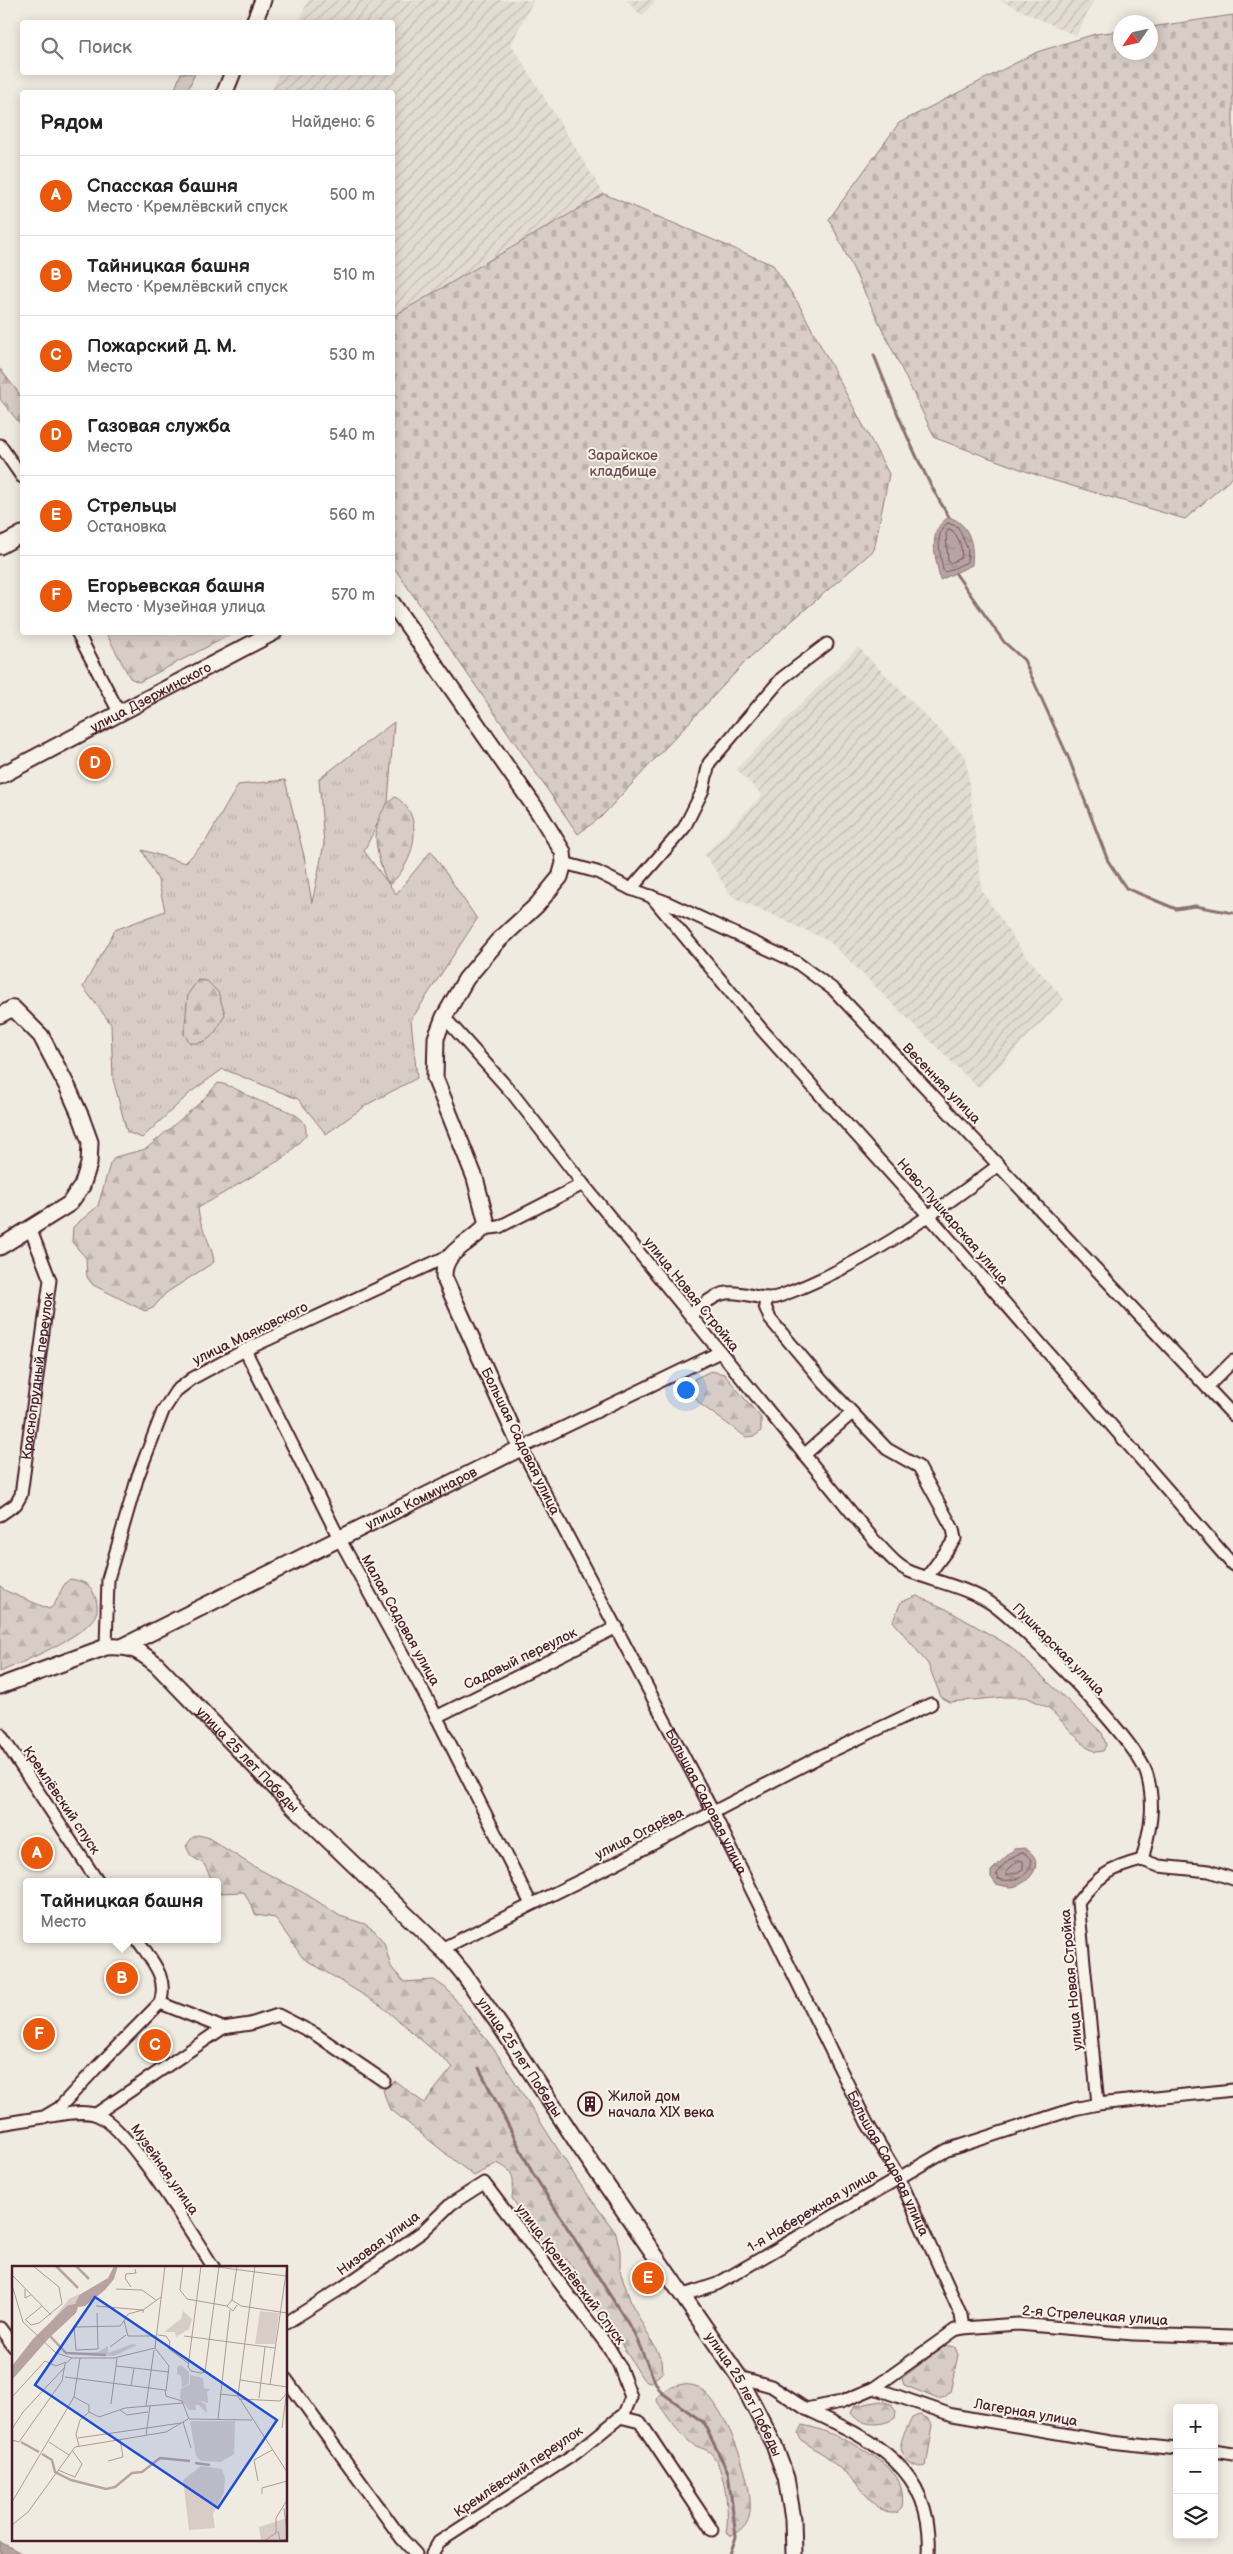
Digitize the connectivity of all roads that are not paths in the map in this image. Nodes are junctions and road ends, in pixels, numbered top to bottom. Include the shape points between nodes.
1 (263, 0) edge
2 (255, 20) edge
3 (232, 75) edge
4 (226, 90) edge
5 (0, 445) edge
6 (20, 474) edge
7 (20, 538) edge
8 (0, 546) edge
9 (395, 607) edge
10 (78, 635) edge
11 (268, 635) edge
12 (827, 644) dead end
13 (120, 714) junction
14 (0, 776) edge
15 (564, 863) junction
16 (631, 889) junction
17 (651, 896) junction
18 (7, 1011) edge
19 (444, 1017) junction
20 (999, 1165) junction
21 (583, 1184) junction
22 (930, 1217) junction
23 (487, 1224) junction
24 (30, 1228) junction
25 (0, 1246) edge
26 (448, 1256) junction
27 (766, 1298) junction
28 (691, 1314) junction
29 (244, 1350) junction
30 (720, 1352) junction
31 (1233, 1361) edge
32 (1207, 1387) junction
33 (852, 1414) junction
34 (1233, 1415) edge
35 (521, 1448) junction
36 (804, 1455) junction
37 (0, 1515) edge
38 (340, 1538) junction
39 (1233, 1565) edge
40 (927, 1576) junction
41 (617, 1627) junction
42 (124, 1646) junction
43 (106, 1647) junction
44 (0, 1686) edge
45 (931, 1704) dead end
46 (436, 1717) junction
47 (0, 1734) edge
48 (713, 1812) junction
49 (1142, 1860) junction
50 (95, 1878) edge
51 (1233, 1879) edge
52 (530, 1904) junction
53 (139, 1943) edge
54 (442, 1949) junction
55 (160, 2003) junction
56 (223, 2028) junction
57 (384, 2081) dead end
58 (1233, 2090) edge
59 (1098, 2104) junction
60 (96, 2114) junction
61 (44, 2117) junction
62 (0, 2124) edge
63 (899, 2177) junction
64 (484, 2183) joint
65 (213, 2266) edge
66 (684, 2295) junction
67 (288, 2322) edge
68 (0, 2328) edge
69 (959, 2329) junction
70 (1233, 2337) edge
71 (12, 2344) edge
72 (739, 2377) junction
73 (288, 2382) edge
74 (874, 2388) junction
75 (806, 2409) junction
76 (622, 2416) junction
77 (1173, 2449) edge
78 (1218, 2452) edge
79 (1233, 2454) edge
80 (712, 2530) dead end
81 (416, 2554) edge
82 (432, 2554) edge
83 (794, 2554) edge
84 (929, 2554) edge

1 - 2 street
3 - 4 street
5 - 6 street
7 - 8 street
9 - 15 street via 557,840
10 - 13 street
11 - 13 street, улица Дзержинского
12 - 16 street via 782,678 709,763 704,790 684,828
13 - 14 street, улица Дзержинского
15 - 16 street, Весенняя улица via 597,872
15 - 19 street via 552,888 466,979
16 - 17 street, Весенняя улица
17 - 20 street, Весенняя улица via 796,962 819,978
17 - 22 street, Ново-Пушкарская улица via 763,1031
18 - 24 street via 41,1036 90,1142 89,1164 82,1186 69,1204
19 - 21 street, улица Новая Стройка via 513,1094
19 - 23 street via 434,1050 435,1078 475,1178
20 - 22 street
20 - 32 street, Весенняя улица
21 - 23 street via 499,1227 490,1228
21 - 28 street, улица Новая Стройка
22 - 27 street via 842,1268 778,1297
22 - 39 street, Ново-Пушкарская улица
23 - 26 street via 480,1233
24 - 25 street
24 - 37 street, Краснопрудный переулок via 50,1280 21,1495 16,1504
26 - 29 street, улица Маяковского
26 - 35 street, Большая Садовая улица via 444,1277
27 - 28 street via 740,1292 726,1293
27 - 33 street via 764,1306 770,1319
28 - 30 street, улица Новая Стройка
29 - 38 street, Малая Садовая улица
29 - 43 street, улица Маяковского via 193,1378 176,1391 162,1411 138,1476 108,1579
30 - 35 street, улица Коммунаров
30 - 36 street, улица Новая Стройка
31 - 32 street
32 - 34 street, Весенняя улица
33 - 36 street
33 - 40 street via 887,1448 919,1467 953,1529 955,1539
35 - 38 street, улица Коммунаров
35 - 41 street, Большая Садовая улица
36 - 40 street, улица Новая Стройка via 881,1547 910,1571
38 - 42 street, улица Коммунаров
38 - 46 street, Малая Садовая улица
40 - 49 street, Пушкарская улица via 989,1602 1011,1620 1127,1739 1147,1773 1152,1802 1153,1818
41 - 46 street, Садовый переулок
41 - 48 street, Большая Садовая улица
42 - 43 street
42 - 54 street, улица 25 лет Победы via 138,1650 156,1664 296,1809
43 - 44 street
45 - 48 street, улица Огарёва
46 - 52 street, Малая Садовая улица
47 - 50 street, Кремлёвский спуск
48 - 52 street, улица Огарёва
48 - 63 street, Большая Садовая улица via 867,2124
49 - 51 street via 1159,1866 1209,1870
49 - 59 street, улица Новая Стройка via 1109,1871 1095,1881 1078,1902
52 - 54 street, улица Огарёва
53 - 55 street via 163,1982 164,1993
54 - 66 street, улица 25 лет Победы via 501,2026 580,2147
55 - 56 street
55 - 61 street via 71,2097
56 - 57 street via 278,2015 315,2034
56 - 60 street
58 - 59 street, 1-я Набережная улица
59 - 63 street, 1-я Набережная улица via 947,2150
60 - 61 street
60 - 65 street, Музейная улица via 116,2128 144,2163
61 - 62 street
63 - 66 street, 1-я Набережная улица via 717,2284
63 - 69 street, Большая Садовая улица via 962,2315
64 - 67 street, Низовая улица via 451,2204 422,2232
64 - 76 street, улица Кремлёвский Спуск via 610,2348 631,2397
66 - 72 street, улица 25 лет Победы
68 - 71 street
69 - 70 street, 2-я Стрелецкая улица via 1018,2324 1133,2334
69 - 74 street
72 - 75 street via 771,2386
72 - 83 street, улица 25 лет Победы via 774,2445 786,2478 793,2519
73 - 81 street
74 - 75 street via 841,2402
74 - 77 street, Лагерная улица via 952,2414 1110,2442
75 - 84 street via 858,2432 900,2464 927,2513
76 - 80 street via 640,2422
76 - 82 street, Кремлёвский переулок via 576,2453 439,2542
78 - 79 street

